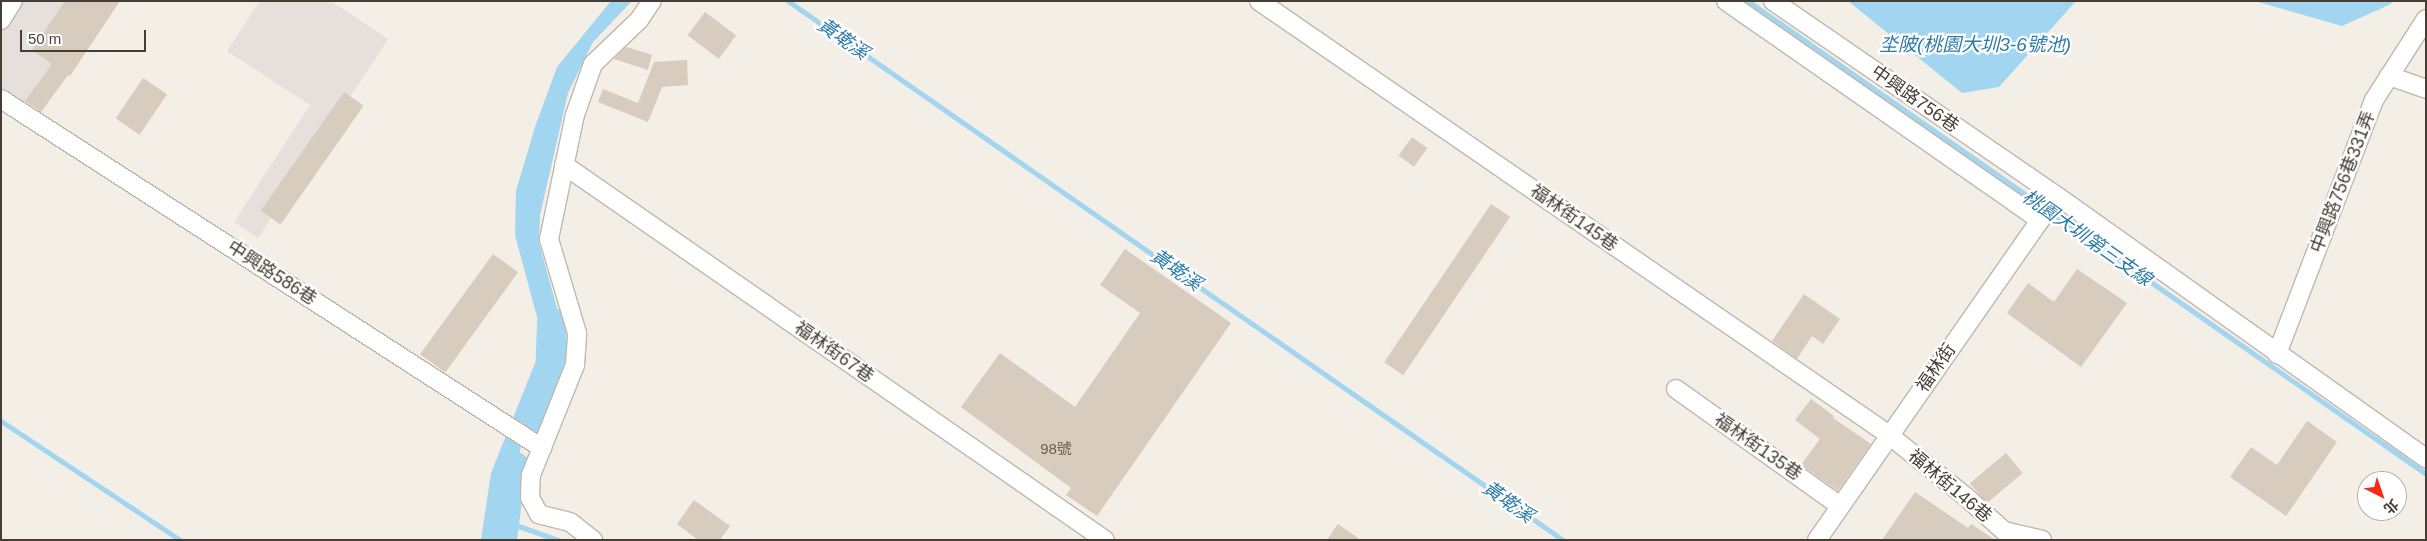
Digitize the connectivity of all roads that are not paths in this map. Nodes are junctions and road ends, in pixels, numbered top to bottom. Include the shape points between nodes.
1 (13, 1) edge
2 (652, 1) edge
3 (1259, 1) edge
4 (1726, 1) edge
5 (1773, 1) edge
6 (2426, 19) edge
7 (1, 20) edge
8 (2389, 76) junction
9 (2426, 89) edge
10 (1, 99) edge
11 (564, 165) junction
12 (2057, 196) junction
13 (2040, 220) junction
14 (2277, 354) junction
15 (1676, 389) dead end
16 (1889, 435) junction
17 (542, 448) junction
18 (2426, 458) edge
19 (1840, 506) junction
20 (594, 540) edge
21 (1105, 540) edge
22 (1817, 540) edge
23 (2042, 540) edge

1 - 7 street
2 - 11 street via 639,20 594,64 574,115
3 - 16 street, 福林街145巷
4 - 13 street
5 - 12 street, 中興路756巷
6 - 8 street, 中興路756巷331弄
8 - 9 street
8 - 14 street, 中興路756巷331弄 via 2374,100
10 - 17 street, 中興路586巷
11 - 17 street via 549,239 577,333 575,365
11 - 21 street, 福林街67巷
12 - 13 street, 福林街
12 - 14 street, 中興路756巷
13 - 16 street, 福林街
14 - 18 street, 中興路756巷
15 - 19 street, 福林街135巷
16 - 19 street, 福林街
16 - 23 street, 福林街146巷 via 2004,531
17 - 20 street via 531,475 530,498 539,514 570,522
19 - 22 street, 福林街

